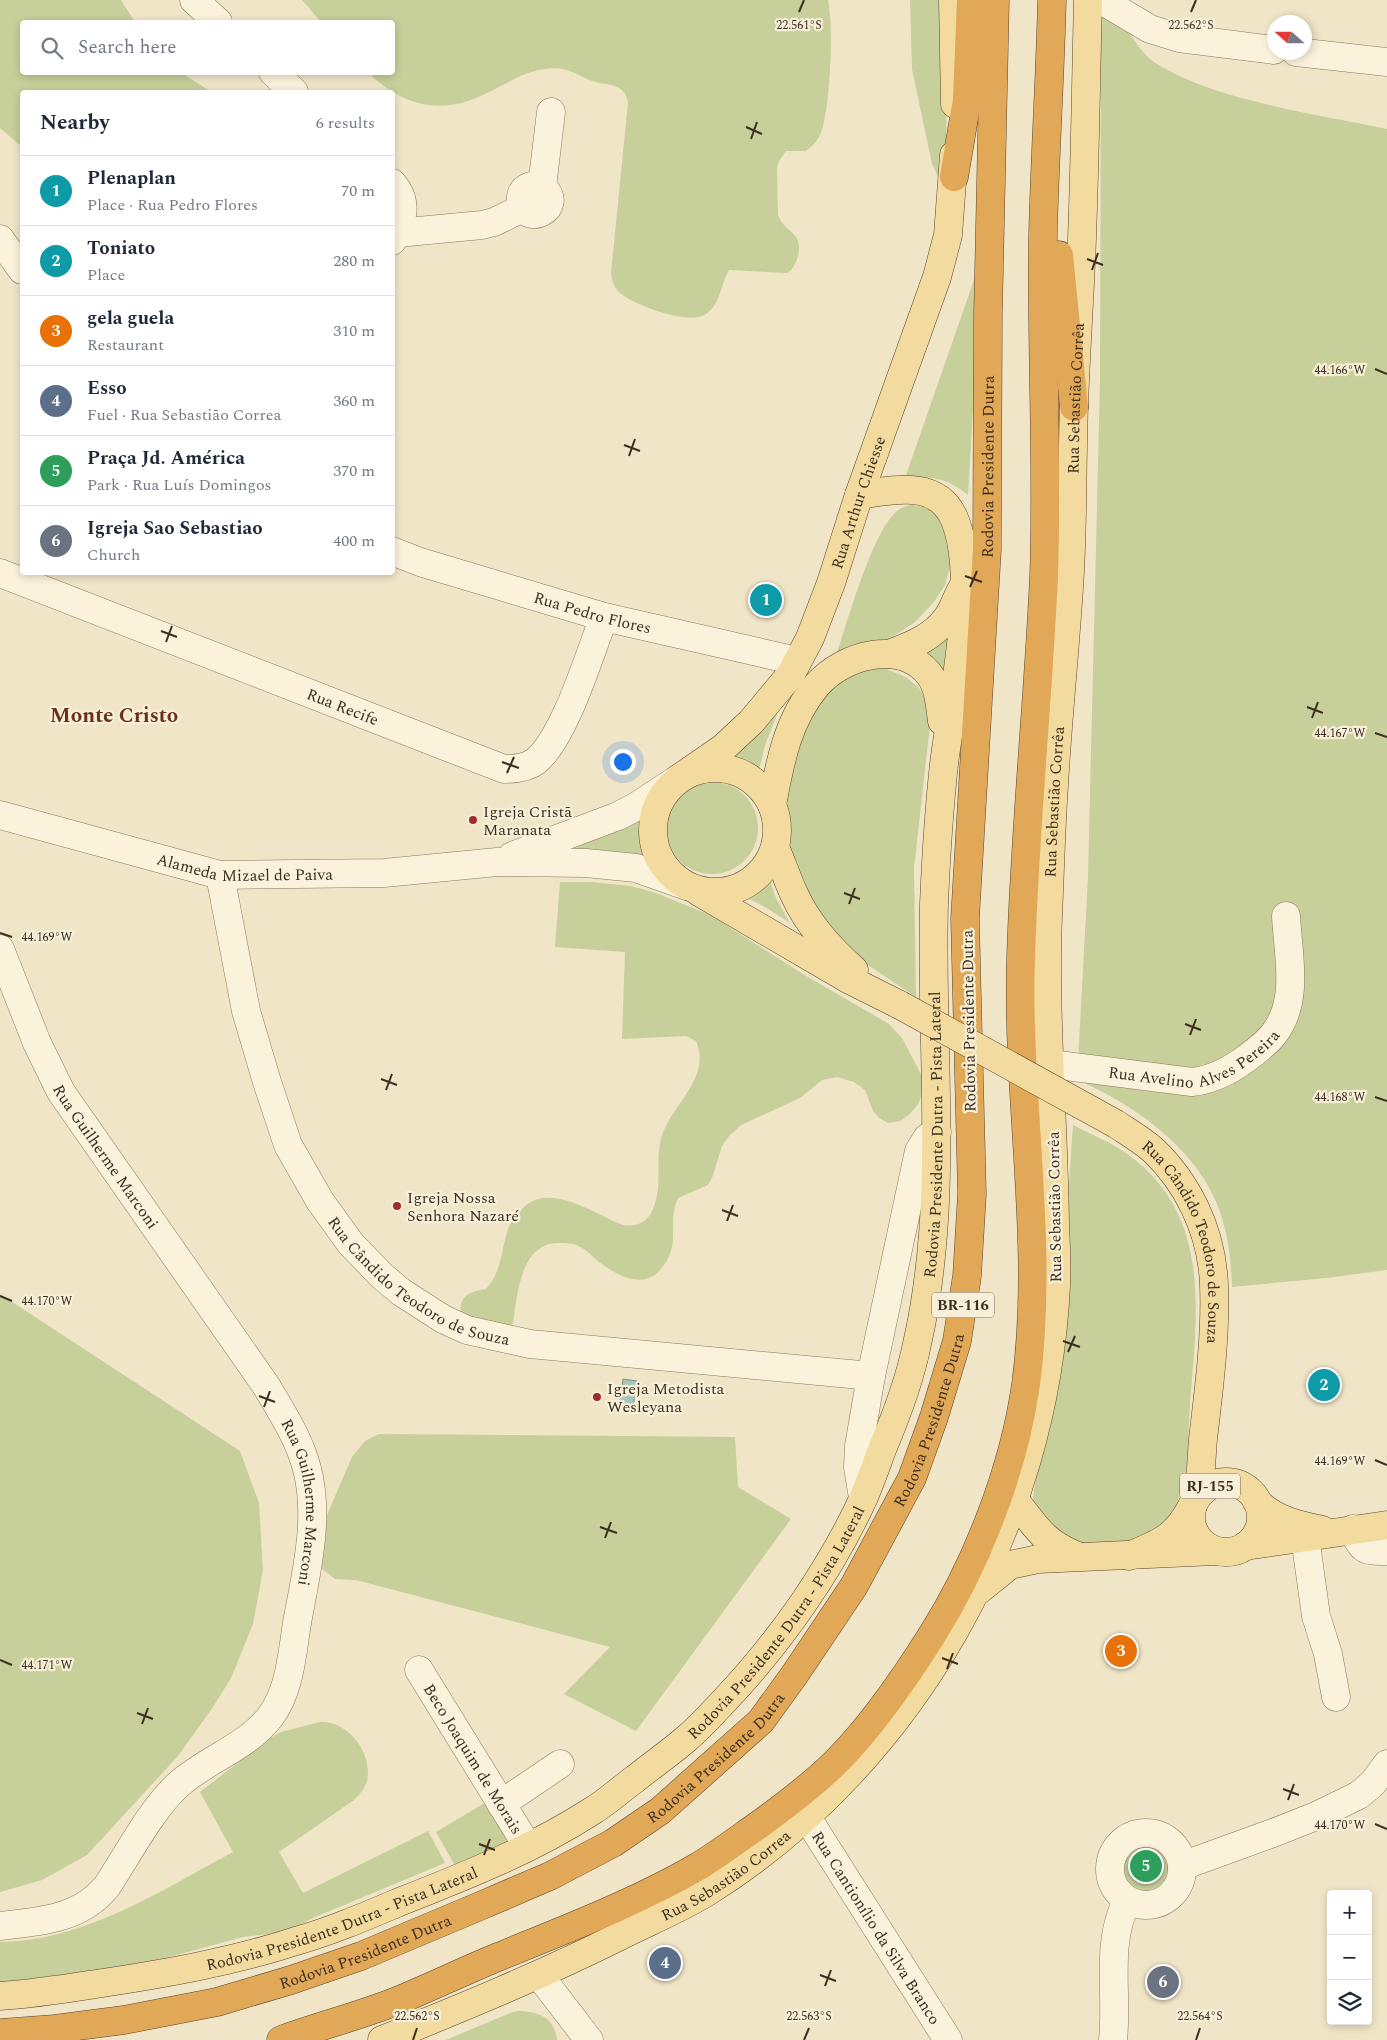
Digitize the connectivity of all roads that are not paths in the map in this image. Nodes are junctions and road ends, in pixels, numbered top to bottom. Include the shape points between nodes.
1 (194, 0) edge
2 (953, 0) edge
3 (971, 0) edge
4 (995, 0) edge
5 (1052, 0) edge
6 (1088, 0) edge
7 (1101, 0) edge
8 (216, 20) edge
9 (1051, 29) junction
10 (1267, 49) edge
11 (1312, 54) edge
12 (1387, 62) edge
13 (275, 75) edge
14 (292, 90) edge
15 (551, 112) dead end
16 (954, 178) junction
17 (395, 188) edge
18 (395, 237) edge
19 (0, 239) edge
20 (20, 267) edge
21 (1074, 407) junction
22 (859, 496) junction
23 (395, 552) edge
24 (0, 572) edge
25 (965, 581) junction
26 (604, 617) junction
27 (888, 654) junction
28 (797, 661) junction
29 (944, 768) junction
30 (678, 780) junction
31 (772, 805) junction
32 (0, 815) edge
33 (775, 847) junction
34 (497, 862) junction
35 (220, 875) junction
36 (687, 886) junction
37 (1286, 916) dead end
38 (0, 949) edge
39 (890, 999) junction
40 (1050, 1064) junction
41 (937, 1132) junction
42 (871, 1376) junction
43 (1210, 1378) junction
44 (1236, 1483) junction
45 (863, 1498) junction
46 (1014, 1499) junction
47 (1257, 1502) junction
48 (1193, 1504) junction
49 (1387, 1525) edge
50 (1343, 1531) junction
51 (1305, 1536) junction
52 (1245, 1546) junction
53 (1215, 1551) junction
54 (1387, 1551) edge
55 (1077, 1556) junction
56 (1129, 1556) junction
57 (976, 1592) junction
58 (419, 1670) dead end
59 (1336, 1698) dead end
60 (560, 1764) dead end
61 (1385, 1768) edge
62 (501, 1804) junction
63 (806, 1816) junction
64 (528, 1847) junction
65 (1182, 1866) junction
66 (1127, 1900) junction
67 (0, 1926) edge
68 (539, 1975) junction
69 (0, 1996) edge
70 (0, 2032) edge
71 (580, 2035) edge
72 (281, 2040) edge
73 (382, 2040) edge
74 (948, 2040) edge
75 (1113, 2040) edge

1 - 8 street
2 - 16 main road
3 - 16 highway via 967,100
4 - 70 highway, Rodovia Presidente Dutra / BR-116 via 987,549 965,918 972,1194 967,1276 957,1341 912,1478 854,1586 761,1721 660,1811 613,1843 550,1876 480,1906 361,1956 291,1980 217,2002 124,2020
5 - 9 highway
6 - 21 main road, Rua Sebastião Corrêa
7 - 10 street via 1150,30 1179,38
9 - 21 highway via 1058,81 1055,216
9 - 72 highway via 1043,233 1044,574 1024,871 1020,987 1032,1276 1031,1328 1025,1387 1014,1442 975,1558 947,1612 919,1655 837,1762 790,1802 732,1844 702,1864 583,1923 454,1974 394,2002
11 - 12 street
13 - 14 street
15 - 18 street via 542,187 533,185 524,190 520,198 522,208 482,225
16 - 22 main road, Rua Arthur Chiesse via 948,234 937,277
17 - 18 street via 402,199 404,212
19 - 20 street
21 - 40 main road, Rua Sebastião Corrêa via 1070,569 1054,783 1047,946
22 - 25 main road via 903,488 924,491 939,499 952,512 961,537
22 - 28 main road, Rua Arthur Chiesse via 831,583 810,638
23 - 26 street, Rua Pedro Flores
24 - 26 street, Rua Recife via 504,769 528,766 549,747 558,733
25 - 27 main road via 948,618 939,628 921,641
25 - 29 main road
26 - 28 street, Rua Pedro Flores
27 - 29 main road via 918,664 935,685 940,702
27 - 31 main road via 869,654 852,660 818,684 792,724 778,770
28 - 30 main road, Rua Arthur Chiesse via 777,692 736,738
29 - 41 main road, Rodovia Presidente Dutra - Pista Lateral via 934,908
30 - 31 main road via 697,770 730,769 751,779
30 - 34 street via 618,816
30 - 36 main road via 657,807 653,839 664,867
31 - 33 main road
32 - 35 street, Alameda Mizael de Paiva
33 - 36 main road via 766,866 744,885 725,892 706,892
33 - 39 main road via 794,894 817,932 830,948
34 - 35 street, Alameda Mizael de Paiva via 384,874
34 - 36 street via 636,868
35 - 42 street, Rua Cândido Teodoro de Souza via 246,1011 288,1145 320,1201 351,1244 401,1292 443,1320 467,1330 530,1344
36 - 39 main road via 848,979
37 - 40 street, Rua Avelino Alves Pereira via 1288,1006 1273,1036 1236,1065 1214,1077 1192,1082
38 - 67 street, Rua Guilherme Marconi via 37,1043 61,1092 267,1387 290,1426 307,1467 312,1512 309,1557 289,1668 280,1699 269,1718 248,1738 200,1768 174,1789 107,1886 88,1905 64,1916
39 - 43 main road, Rua Cândido Teodoro de Souza, bridge via 1116,1124 1152,1149 1168,1166 1195,1208 1211,1259 1214,1285
40 - 46 main road, Rua Sebastião Corrêa via 1056,1285 1048,1374
41 - 42 street via 927,1138 920,1151
41 - 45 main road, Rodovia Presidente Dutra - Pista Lateral via 932,1262 917,1347 894,1421
42 - 45 street via 858,1453
43 - 44 main road, Rua Cândido Teodoro de Souza via 1216,1446 1224,1471
43 - 48 main road, Rua Cândido Teodoro de Souza via 1200,1473
44 - 47 main road, RJ-155 via 1249,1490
44 - 48 main road, RJ-155 via 1212,1485 1200,1493
45 - 64 main road, Rodovia Presidente Dutra - Pista Lateral via 836,1550 791,1619 754,1669 717,1708 689,1737 594,1810
46 - 55 main road via 1033,1526 1048,1540
46 - 57 main road, Rua Sebastião Corrêa via 996,1550
47 - 50 main road, RJ-155 via 1285,1521
47 - 52 main road, RJ-155 via 1259,1526 1256,1535
48 - 53 main road, RJ-155 via 1190,1517 1193,1530 1200,1541
48 - 56 main road, RJ-155 via 1176,1531 1165,1540
49 - 50 main road, RJ-155
50 - 51 main road, RJ-155
50 - 54 street via 1366,1550
51 - 52 main road, RJ-155
51 - 59 street via 1316,1616 1328,1654
52 - 53 main road, RJ-155 via 1228,1552
53 - 56 main road, RJ-155
55 - 56 main road, RJ-155
55 - 57 main road, RJ-155 via 1038,1559 1010,1566
57 - 63 main road, Rua Sebastião Correa via 915,1694 858,1765
58 - 62 street, Beco Joaquim de Morais
60 - 62 street
61 - 65 street via 1359,1794 1316,1816
62 - 64 street, Beco Joaquim de Morais
63 - 68 main road, Rua Sebastião Correa via 702,1895
63 - 74 street, Rua Cantionílio da Silva Branco
64 - 69 main road, Rodovia Presidente Dutra - Pista Lateral via 450,1882 298,1941 140,1978 38,1994
65 - 66 street via 1177,1888 1160,1903 1137,1905
65 - 66 street via 1175,1848 1168,1841 1150,1833 1131,1836 1116,1849 1110,1867 1114,1886
66 - 75 street via 1115,1935
68 - 71 street
68 - 73 main road, Rua Sebastião Correa

